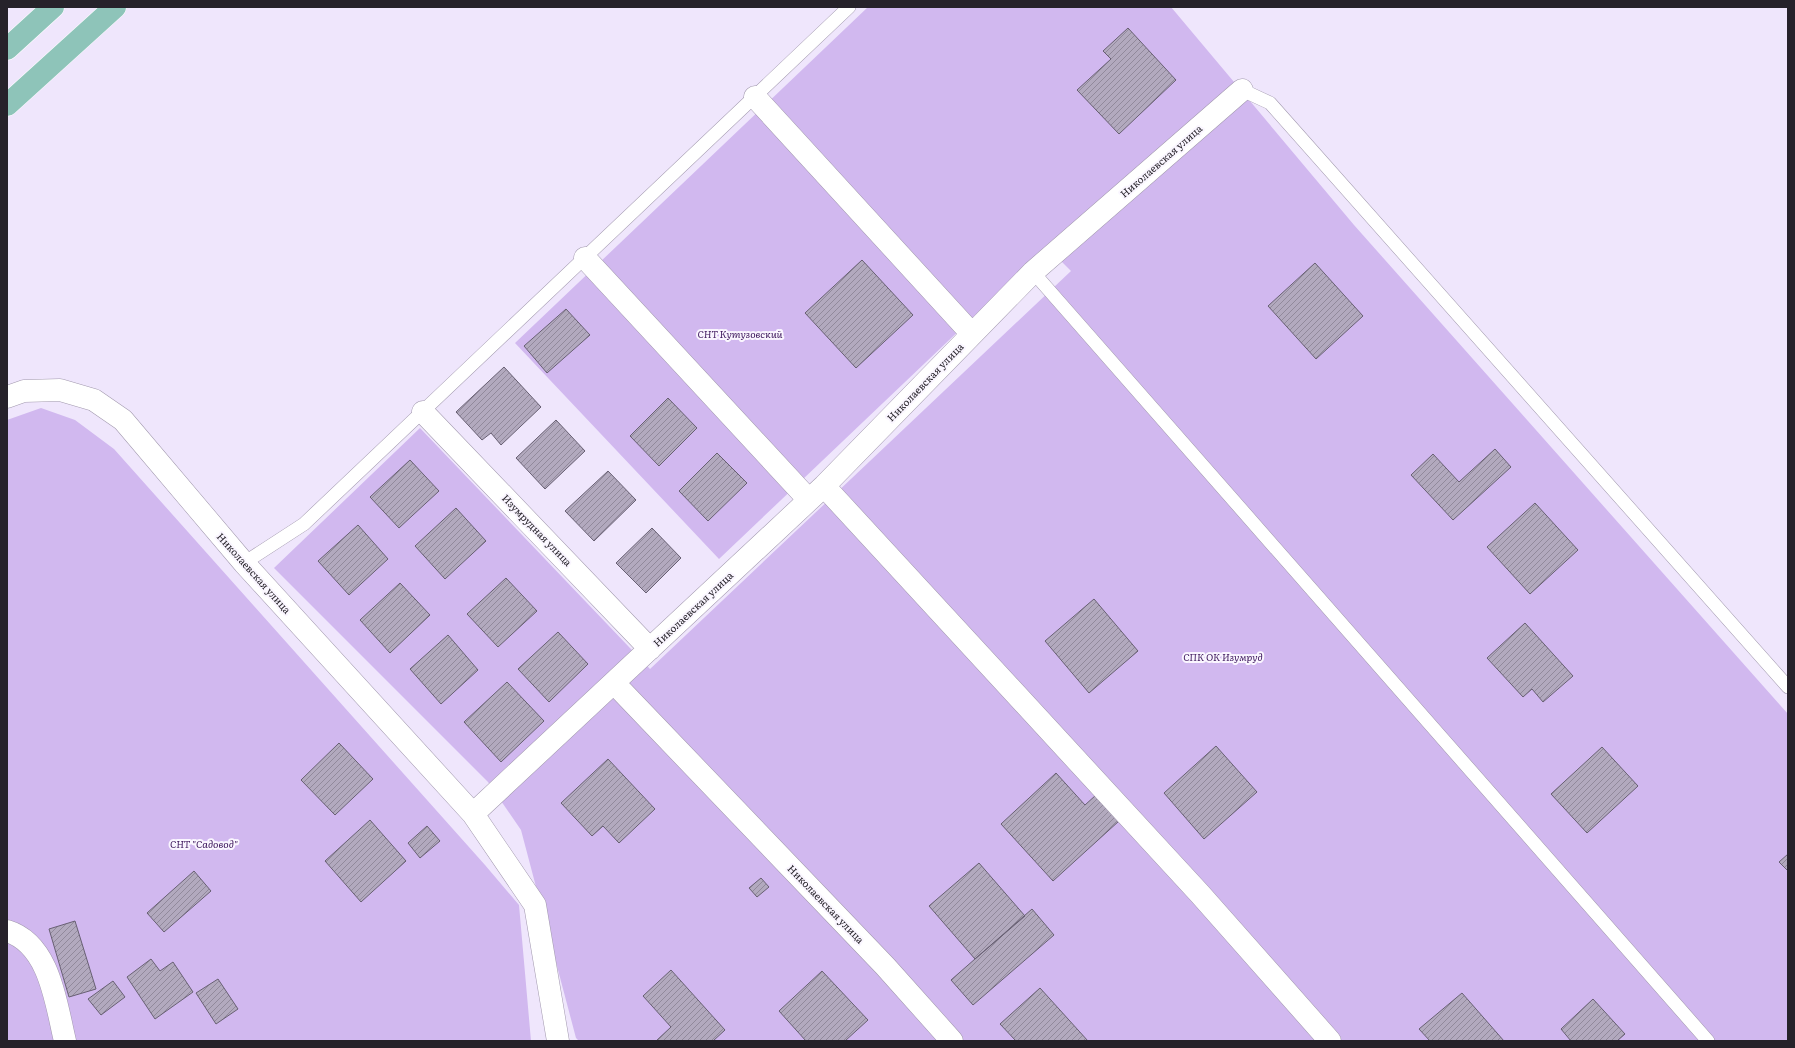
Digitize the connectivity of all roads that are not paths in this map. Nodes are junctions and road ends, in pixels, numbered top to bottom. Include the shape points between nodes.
1 (53, 7) edge
2 (115, 7) edge
3 (849, 7) edge
4 (7, 49) edge
5 (1242, 90) joint
6 (755, 97) junction
7 (7, 105) edge
8 (585, 258) junction
9 (1033, 272) junction
10 (972, 334) junction
11 (7, 397) edge
12 (423, 412) junction
13 (817, 493) junction
14 (244, 563) junction
15 (650, 649) junction
16 (614, 682) junction
17 (1788, 686) edge
18 (473, 814) junction
19 (7, 931) edge
20 (65, 1041) edge
21 (558, 1041) edge
22 (952, 1041) edge
23 (1330, 1041) edge
24 (1708, 1041) edge

1 - 4 main road
2 - 7 main road
3 - 6 lane
5 - 9 street, Николаевская улица
5 - 17 lane via 1270,103
6 - 8 lane
6 - 10 street
8 - 12 lane
8 - 13 street
9 - 10 street, Николаевская улица
9 - 24 lane
10 - 13 street, Николаевская улица
11 - 14 street, Николаевская улица via 24,391 60,390 94,400 123,420
12 - 14 lane via 304,524
12 - 15 street, Изумрудная улица
13 - 15 street, Николаевская улица
13 - 23 street via 1200,894
14 - 18 street, Николаевская улица
15 - 16 street, Николаевская улица
16 - 18 street, Николаевская улица
16 - 22 street, Николаевская улица via 885,966
18 - 21 street, Николаевская улица via 535,905
19 - 20 street via 17,934 43,962

